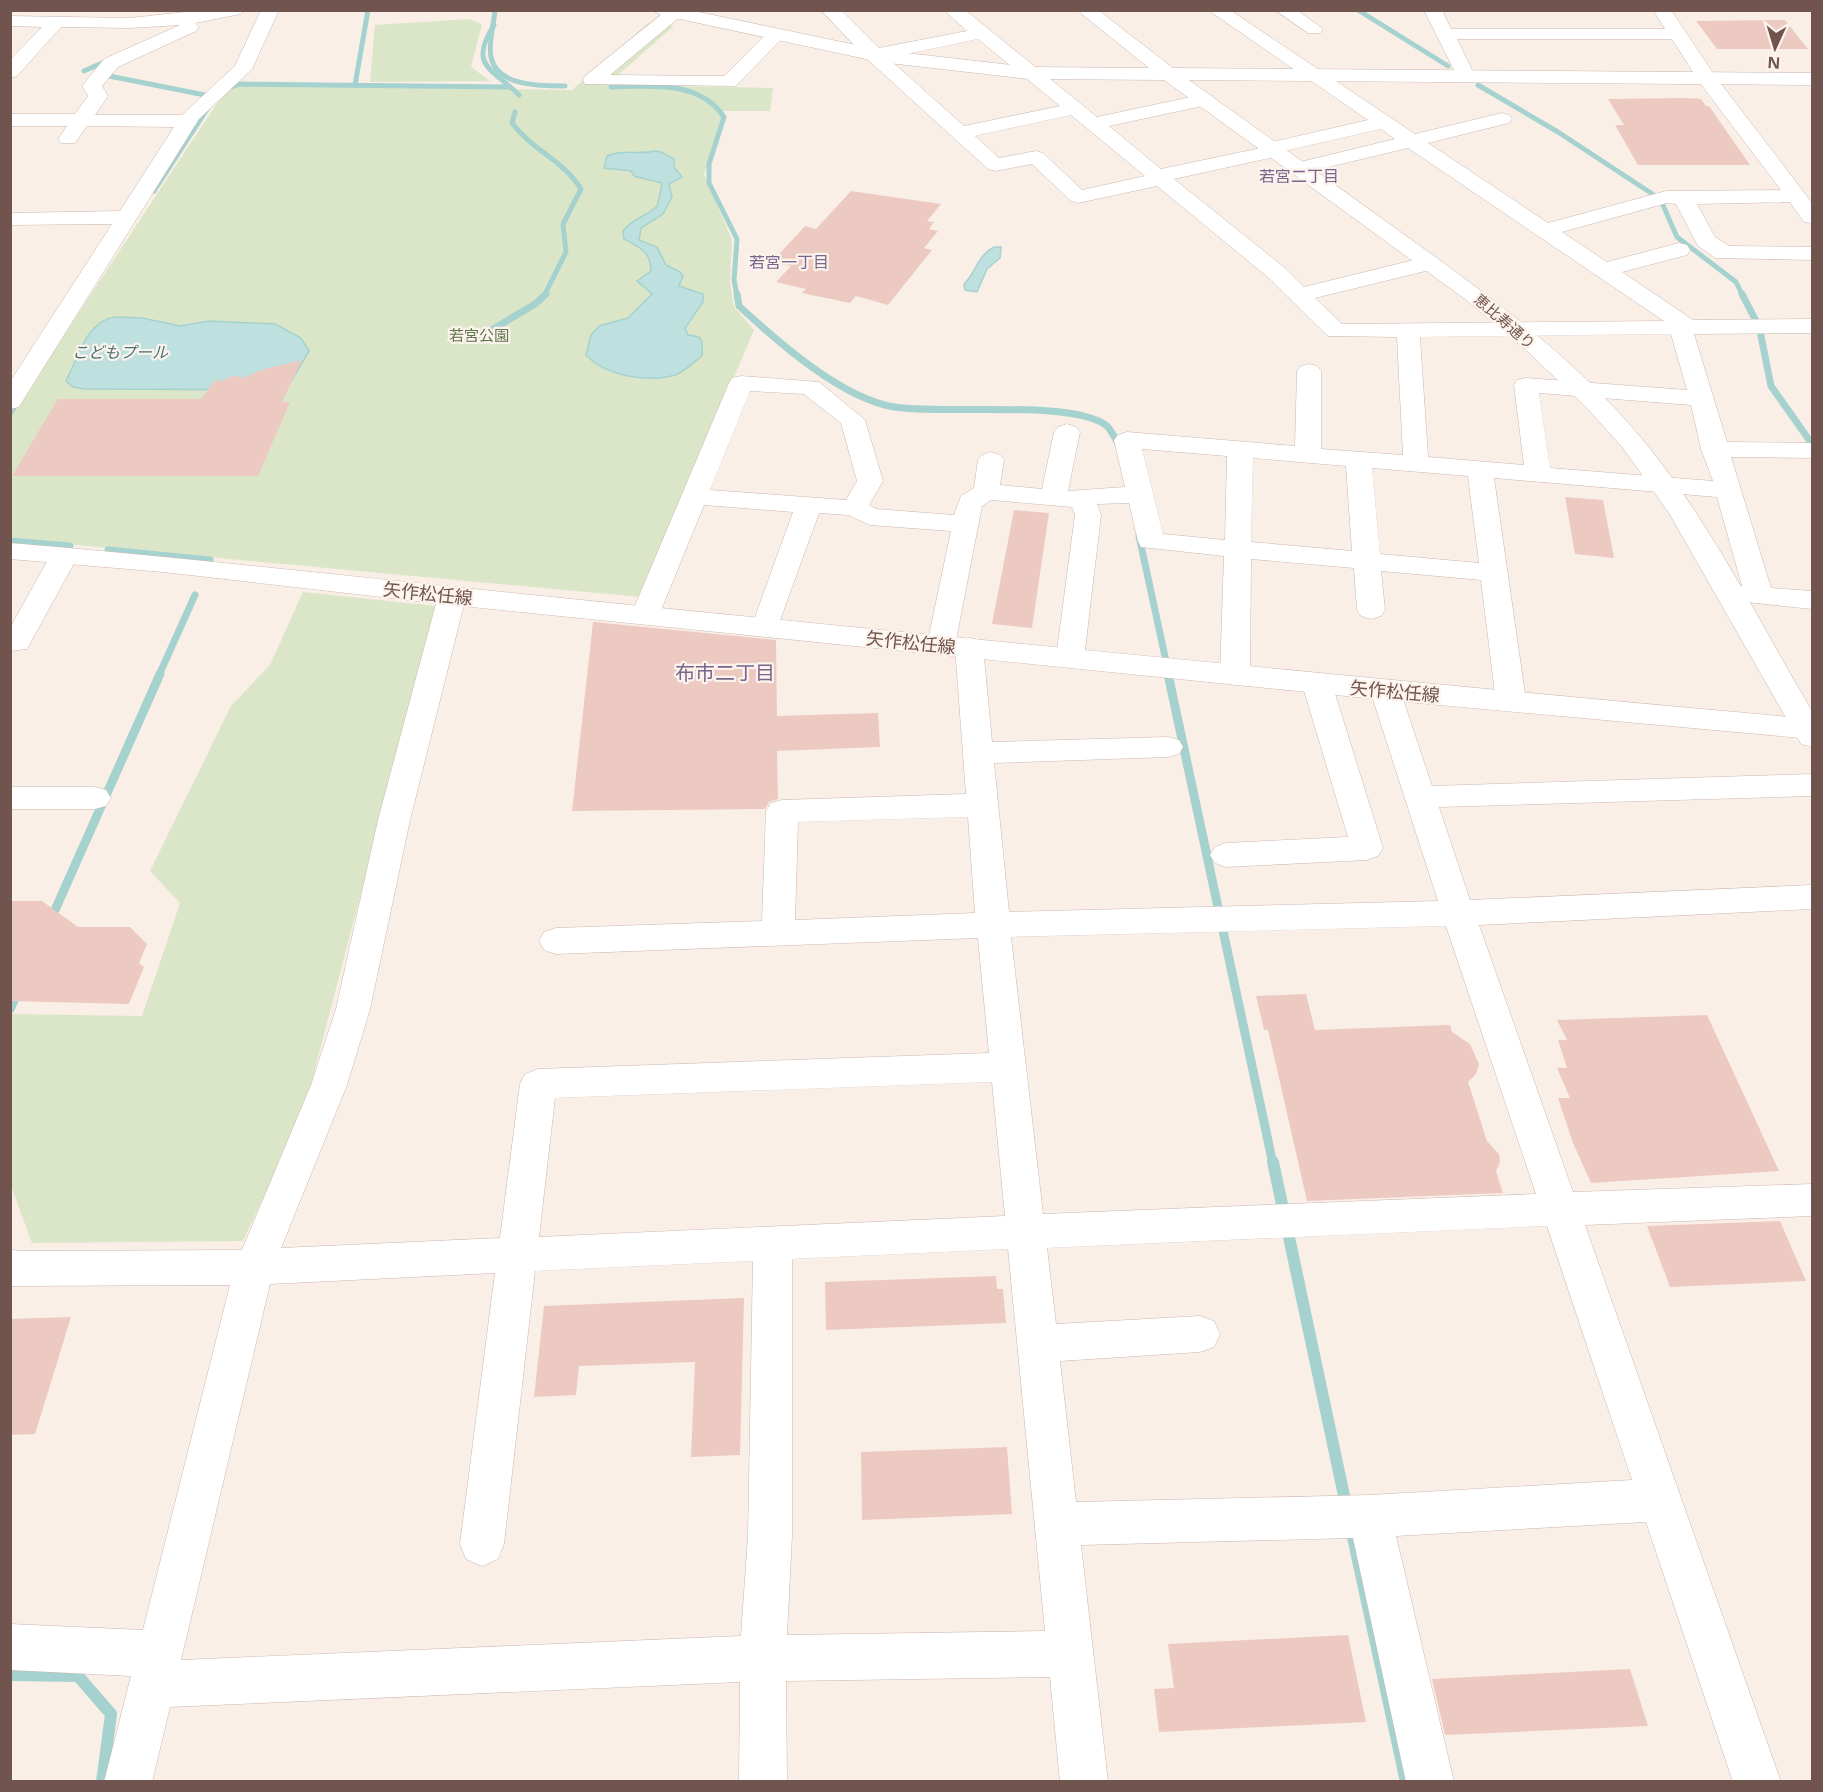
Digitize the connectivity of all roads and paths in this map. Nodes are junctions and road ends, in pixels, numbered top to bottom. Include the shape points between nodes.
1 (270, 10) edge
2 (830, 10) edge
3 (953, 10) edge
4 (1086, 10) edge
5 (1217, 10) edge
6 (1284, 10) edge
7 (1433, 10) edge
8 (1662, 10) edge
9 (672, 11) edge
10 (228, 12) edge
11 (176, 16) edge
12 (10, 21) edge
13 (56, 22) junction
14 (1314, 29) dead end
15 (982, 33) junction
16 (777, 34) junction
17 (1445, 34) junction
18 (1678, 34) junction
19 (873, 54) junction
20 (10, 72) edge
21 (1029, 73) junction
22 (1315, 75) junction
23 (1172, 76) junction
24 (1466, 76) junction
25 (1707, 79) junction
26 (1812, 80) edge
27 (1205, 100) junction
28 (1074, 109) junction
29 (1502, 119) dead end
30 (10, 120) edge
31 (81, 120) junction
32 (188, 121) junction
33 (1385, 123) junction
34 (1092, 124) junction
35 (959, 133) junction
36 (68, 139) dead end
37 (1412, 141) junction
38 (1272, 149) junction
39 (1299, 168) junction
40 (1159, 178) junction
41 (1797, 196) junction
42 (1683, 198) junction
43 (126, 217) junction
44 (1812, 217) edge
45 (10, 219) edge
46 (1545, 230) junction
47 (1679, 250) dead end
48 (1812, 254) edge
49 (1430, 263) junction
50 (1604, 270) junction
51 (1300, 296) junction
52 (1812, 326) edge
53 (1682, 328) junction
54 (1516, 329) junction
55 (1408, 330) junction
56 (22, 366) edge
57 (1309, 371) dead end
58 (1579, 389) junction
59 (1701, 398) junction
60 (10, 402) edge
61 (1066, 432) dead end
62 (1714, 449) junction
63 (1240, 450) junction
64 (1812, 450) edge
65 (1308, 455) junction
66 (1358, 458) junction
67 (991, 460) dead end
68 (1416, 463) junction
69 (1480, 469) junction
70 (1538, 474) junction
71 (1661, 484) junction
72 (1727, 490) junction
73 (986, 492) junction
74 (1133, 495) junction
75 (696, 497) junction
76 (1053, 498) junction
77 (1082, 500) junction
78 (809, 505) junction
79 (854, 508) junction
80 (966, 524) junction
81 (1237, 549) junction
82 (10, 551) edge
83 (64, 556) junction
84 (1365, 561) junction
85 (1494, 573) junction
86 (1729, 594) junction
87 (452, 596) junction
88 (1759, 596) junction
89 (1812, 600) edge
90 (1371, 610) dead end
91 (645, 615) junction
92 (765, 628) junction
93 (10, 642) edge
94 (955, 646) junction
95 (1070, 658) junction
96 (1235, 675) junction
97 (1317, 684) junction
98 (1384, 690) junction
99 (1511, 701) junction
100 (1811, 732) edge
101 (1168, 747) dead end
102 (978, 753) junction
103 (1812, 785) edge
104 (1419, 797) junction
105 (10, 798) edge
106 (95, 798) dead end
107 (982, 805) junction
108 (1226, 855) dead end
109 (1812, 897) edge
110 (1458, 913) junction
111 (993, 925) junction
112 (778, 933) junction
113 (556, 941) dead end
114 (1009, 1067) junction
115 (1812, 1200) edge
116 (1560, 1208) junction
117 (1027, 1231) junction
118 (773, 1243) junction
119 (518, 1255) junction
120 (10, 1266) edge
121 (254, 1267) junction
122 (1200, 1334) dead end
123 (1039, 1344) junction
124 (1659, 1500) junction
125 (1357, 1517) junction
126 (1058, 1524) junction
127 (483, 1544) dead end
128 (10, 1647) edge
129 (1071, 1654) junction
130 (763, 1658) junction
131 (155, 1669) junction
132 (128, 1782) edge
133 (763, 1782) edge
134 (1084, 1782) edge
135 (1430, 1782) edge
136 (1757, 1782) edge

1 - 32 street via 261,21 248,62 225,87 202,102
2 - 19 street
3 - 15 street
4 - 23 street, 恵比寿通り
5 - 22 street
6 - 14 street
7 - 17 street
8 - 18 street
9 - 16 street
9 - 16 street via 592,80 729,82
10 - 11 street
10 - 31 street via 111,63 92,86 98,96
11 - 13 street via 130,23
12 - 13 street
13 - 20 street
15 - 19 street
15 - 21 street
16 - 19 street
17 - 18 street
17 - 24 street
18 - 25 street
19 - 21 street
19 - 35 street
21 - 23 street
21 - 28 street
22 - 23 street
22 - 24 street
22 - 33 street
23 - 27 street, 恵比寿通り
24 - 25 street
25 - 26 street
25 - 41 street
27 - 34 street
27 - 38 street, 恵比寿通り
28 - 34 street
28 - 35 street
29 - 37 street
30 - 31 street
31 - 32 street
31 - 36 street
32 - 43 street
33 - 37 street
33 - 38 street
34 - 40 street
35 - 40 street via 995,165 1036,157 1078,197
37 - 39 street
37 - 46 street
38 - 39 street, 恵比寿通り
38 - 40 street
39 - 49 street, 恵比寿通り
40 - 51 street
41 - 42 street
41 - 44 street
42 - 46 street via 1666,197
42 - 48 street via 1706,241 1724,253
43 - 45 street
43 - 56 street
46 - 50 street
47 - 50 street
49 - 51 street
49 - 54 street, 恵比寿通り
50 - 53 street via 1684,324
51 - 55 street via 1336,331
52 - 53 street
53 - 54 street
53 - 59 street
54 - 55 street
54 - 58 street, 恵比寿通り
55 - 68 street
56 - 60 street
57 - 65 street
58 - 59 street
58 - 70 street via 1526,385
58 - 71 street, 恵比寿通り via 1632,444
59 - 62 street
61 - 76 street
62 - 64 street
62 - 72 street
63 - 65 street
63 - 74 street via 1127,440
63 - 81 street
65 - 66 street
66 - 68 street
66 - 84 street
67 - 73 street
68 - 69 street
69 - 70 street
69 - 85 street
70 - 71 street
71 - 72 street
71 - 86 street, 恵比寿通り
72 - 88 street
73 - 76 street
73 - 80 street via 970,502
74 - 77 street via 1100,495
74 - 81 street via 1150,541
75 - 78 street
75 - 79 street via 741,383 810,387 853,420 870,481
75 - 91 street
76 - 77 street
77 - 95 street via 1088,515
78 - 79 street
78 - 92 street
79 - 80 street via 870,518
80 - 94 street
81 - 84 street
81 - 96 street
82 - 83 street, 矢作松任線
83 - 87 street, 矢作松任線
83 - 93 street via 16,642
84 - 85 street
84 - 90 street
85 - 99 street
86 - 88 street
86 - 100 street, 恵比寿通り
87 - 91 street, 矢作松任線
87 - 121 street via 394,820 353,1009 329,1085
88 - 89 street
91 - 92 street, 矢作松任線
92 - 94 street, 矢作松任線
94 - 95 street, 矢作松任線
94 - 102 street
95 - 96 street, 矢作松任線
96 - 97 street, 矢作松任線
97 - 98 street, 矢作松任線
97 - 108 street via 1366,848
98 - 99 street, 矢作松任線
98 - 104 street
99 - 100 street, 矢作松任線
101 - 102 street
102 - 107 street
103 - 104 street
104 - 110 street
105 - 106 street
107 - 111 street
107 - 112 street via 782,811
109 - 110 street
110 - 111 street
110 - 116 street
111 - 112 street
111 - 114 street
112 - 113 street
114 - 117 street
114 - 119 street via 538,1084
115 - 116 street
116 - 117 street
116 - 124 street
117 - 118 street
117 - 123 street
118 - 119 street
118 - 130 street via 770,1536
119 - 121 street
119 - 127 street
120 - 121 street
121 - 131 street
122 - 123 street
123 - 126 street
124 - 125 street
124 - 136 street
125 - 126 street
125 - 135 street
126 - 129 street
128 - 131 street
129 - 130 street
129 - 134 street
130 - 131 street
130 - 133 street
131 - 132 street

